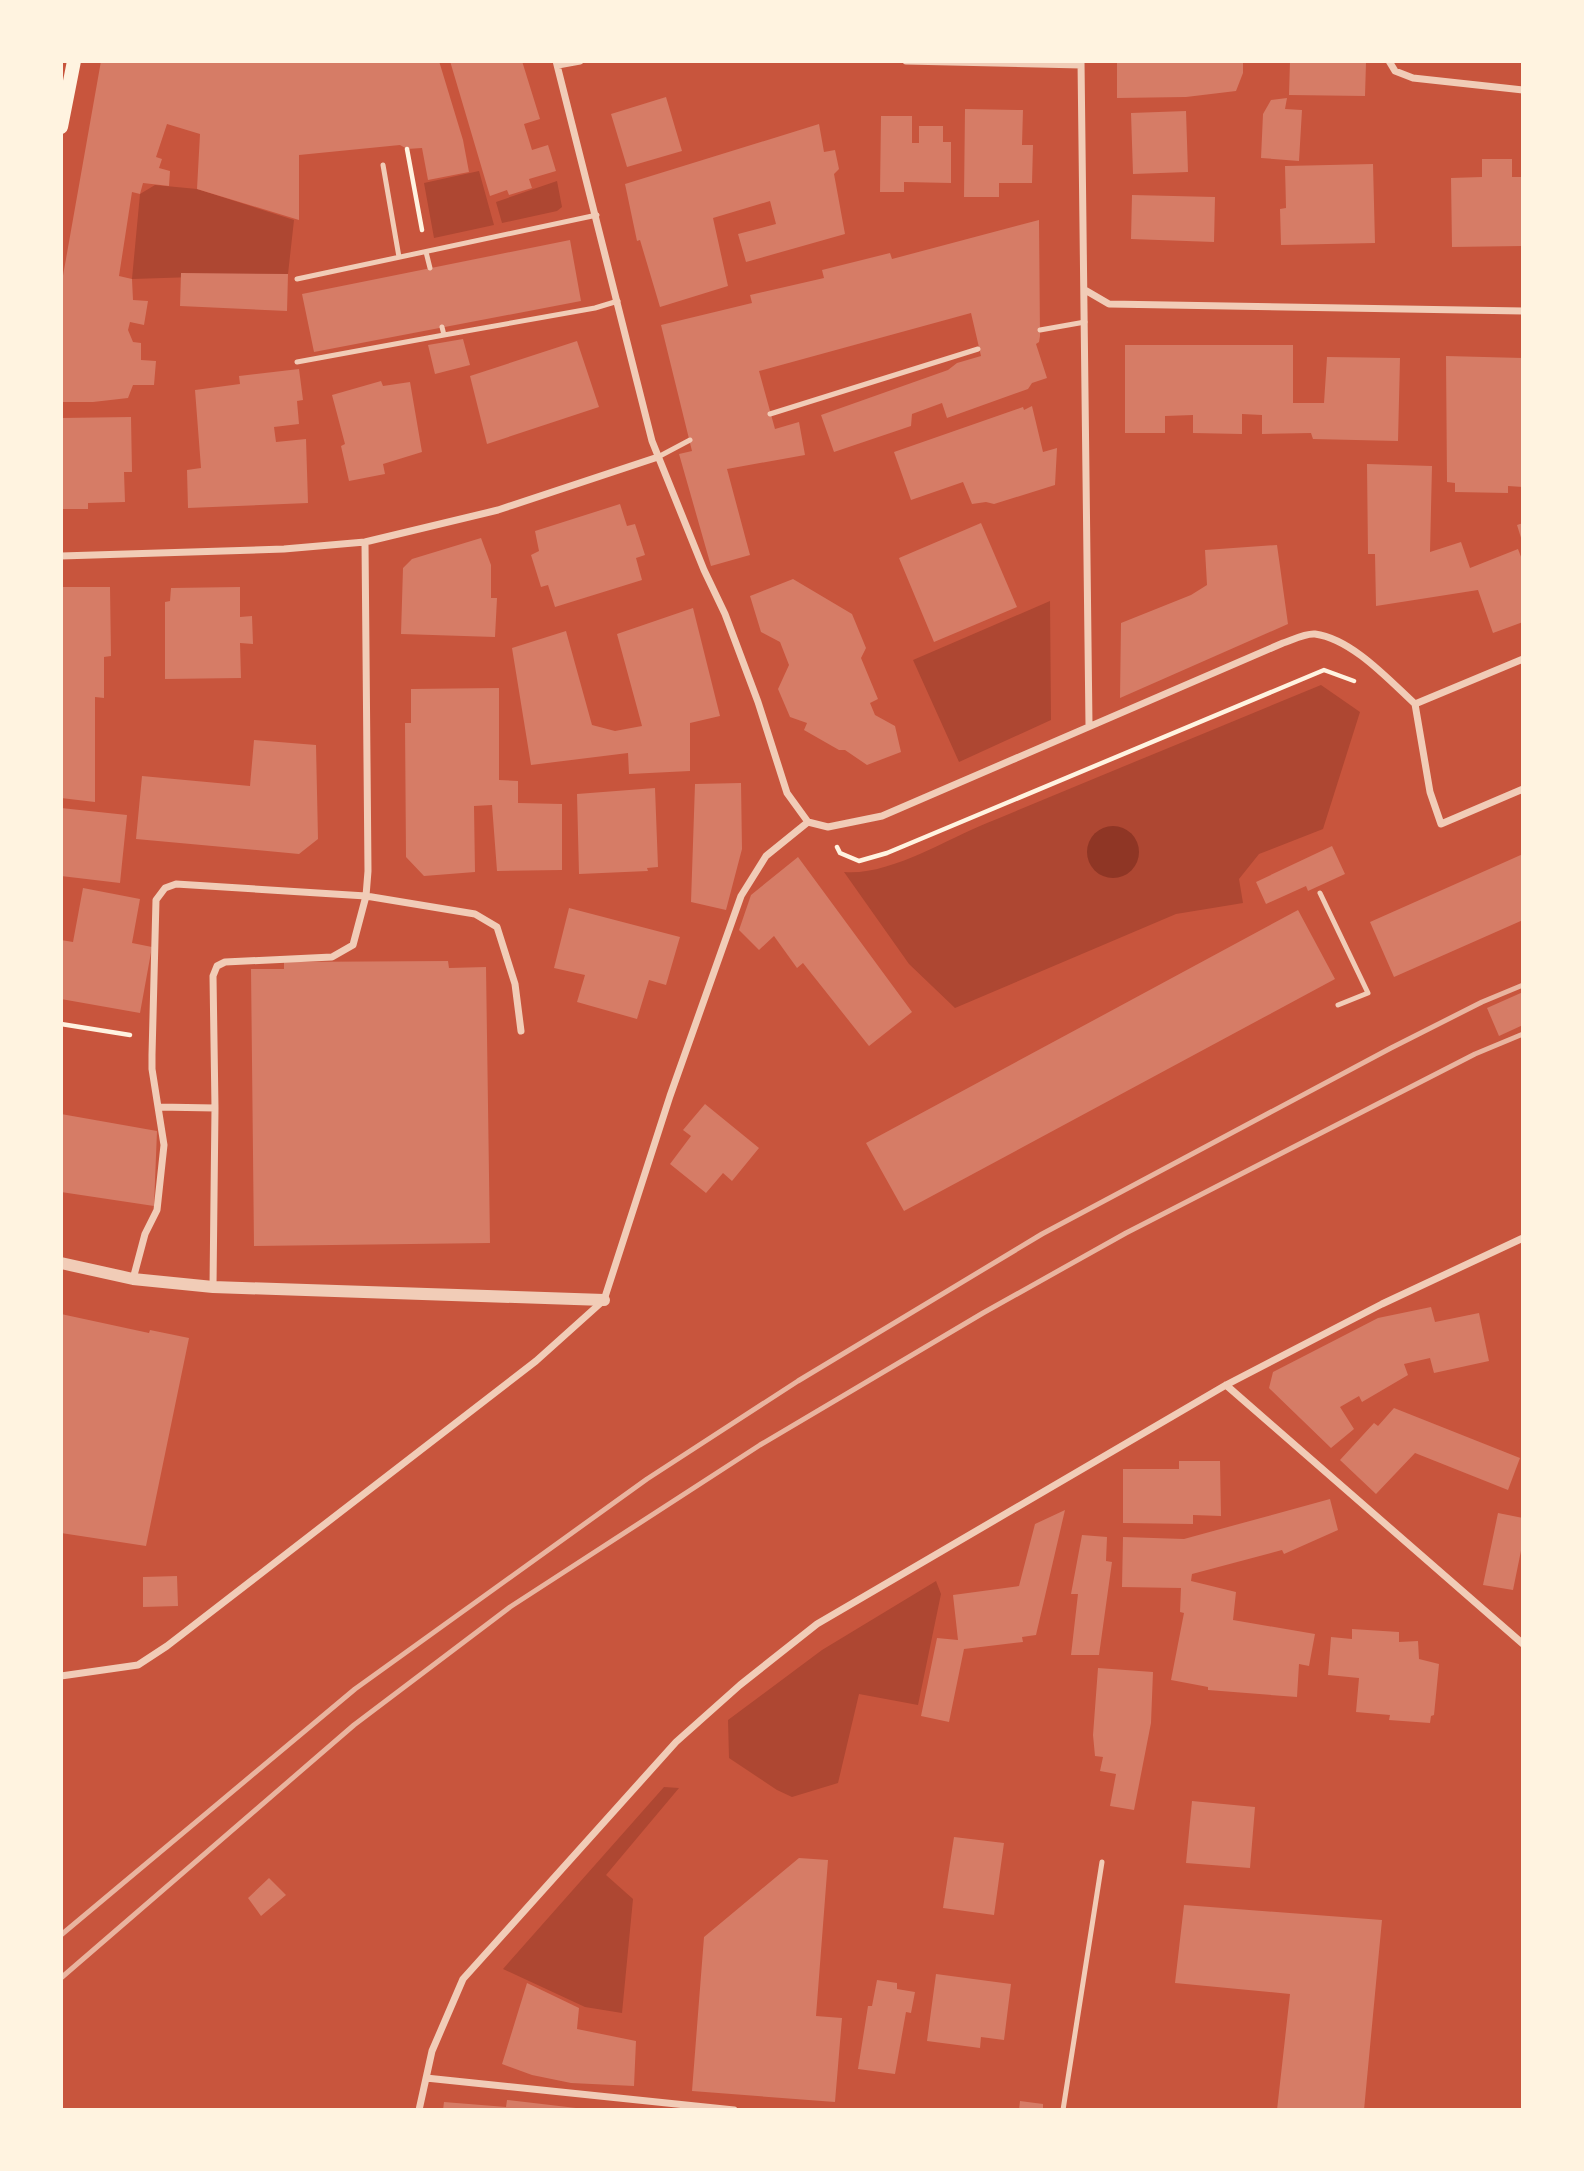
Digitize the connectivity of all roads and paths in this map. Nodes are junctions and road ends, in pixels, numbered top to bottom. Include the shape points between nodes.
1 (74, 61) edge
2 (580, 61) edge
3 (906, 61) edge
4 (1389, 61) edge
5 (557, 63) edge
6 (1081, 63) edge
7 (1523, 90) edge
8 (61, 127) edge
9 (407, 149) dead end
10 (383, 165) dead end
11 (597, 215) junction
12 (426, 252) junction
13 (399, 257) junction
14 (430, 268) dead end
15 (297, 279) dead end
16 (1084, 290) junction
17 (618, 300) junction
18 (1523, 311) edge
19 (1085, 322) junction
20 (442, 327) dead end
21 (1040, 330) dead end
22 (444, 335) junction
23 (978, 349) dead end
24 (297, 362) dead end
25 (771, 414) dead end
26 (690, 440) dead end
27 (658, 457) junction
28 (365, 542) junction
29 (61, 553) edge
30 (1523, 659) edge
31 (1364, 684) dead end
32 (1415, 704) junction
33 (1089, 725) junction
34 (1523, 789) edge
35 (808, 822) junction
36 (828, 827) junction
37 (1321, 893) dead end
38 (366, 896) junction
39 (1338, 1005) dead end
40 (61, 1024) edge
41 (521, 1031) dead end
42 (153, 1038) junction
43 (158, 1107) junction
44 (215, 1108) junction
45 (1523, 1238) edge
46 (61, 1264) edge
47 (133, 1279) junction
48 (213, 1287) junction
49 (604, 1300) junction
50 (1226, 1385) junction
51 (1523, 1644) edge
52 (61, 1676) edge
53 (1102, 1862) dead end
54 (426, 2078) junction
55 (419, 2110) edge
56 (734, 2110) edge
57 (1063, 2110) edge

1 - 8 main road
2 - 5 street
3 - 6 street
4 - 7 street via 1395,71 1413,78
5 - 11 street
6 - 16 street
9 - 12 path
10 - 13 lane
11 - 12 lane
11 - 17 street
12 - 13 lane
12 - 14 lane
13 - 15 lane
16 - 18 street via 1109,304
16 - 19 street
17 - 22 lane
17 - 27 street
19 - 21 lane
19 - 33 street
20 - 22 lane
22 - 24 lane
23 - 25 lane
26 - 27 lane
27 - 28 street via 498,510
27 - 35 street via 725,614 787,793
28 - 29 street via 284,549
28 - 38 street
30 - 32 street
31 - 36 path via 1324,670 859,861 840,853
32 - 33 street via 1362,656 1314,634
32 - 34 street via 1430,792 1441,824
33 - 36 street via 882,816
35 - 36 street
35 - 49 street via 766,856 740,896
37 - 39 lane via 1368,993
38 - 41 street via 475,914 497,927 515,984
38 - 42 street via 176,884 165,888 156,900
38 - 44 street via 353,945 332,957 217,966 213,976
40 - 42 path
42 - 43 street
43 - 44 street
43 - 47 street via 164,1145 157,1210
44 - 48 street
45 - 50 street
46 - 47 street
47 - 48 street
48 - 49 street
49 - 52 street via 536,1361 167,1646 138,1665
50 - 51 street
50 - 54 street via 817,1624 740,1685 676,1742 463,1979 432,2051
53 - 57 lane
54 - 55 street
54 - 56 street

